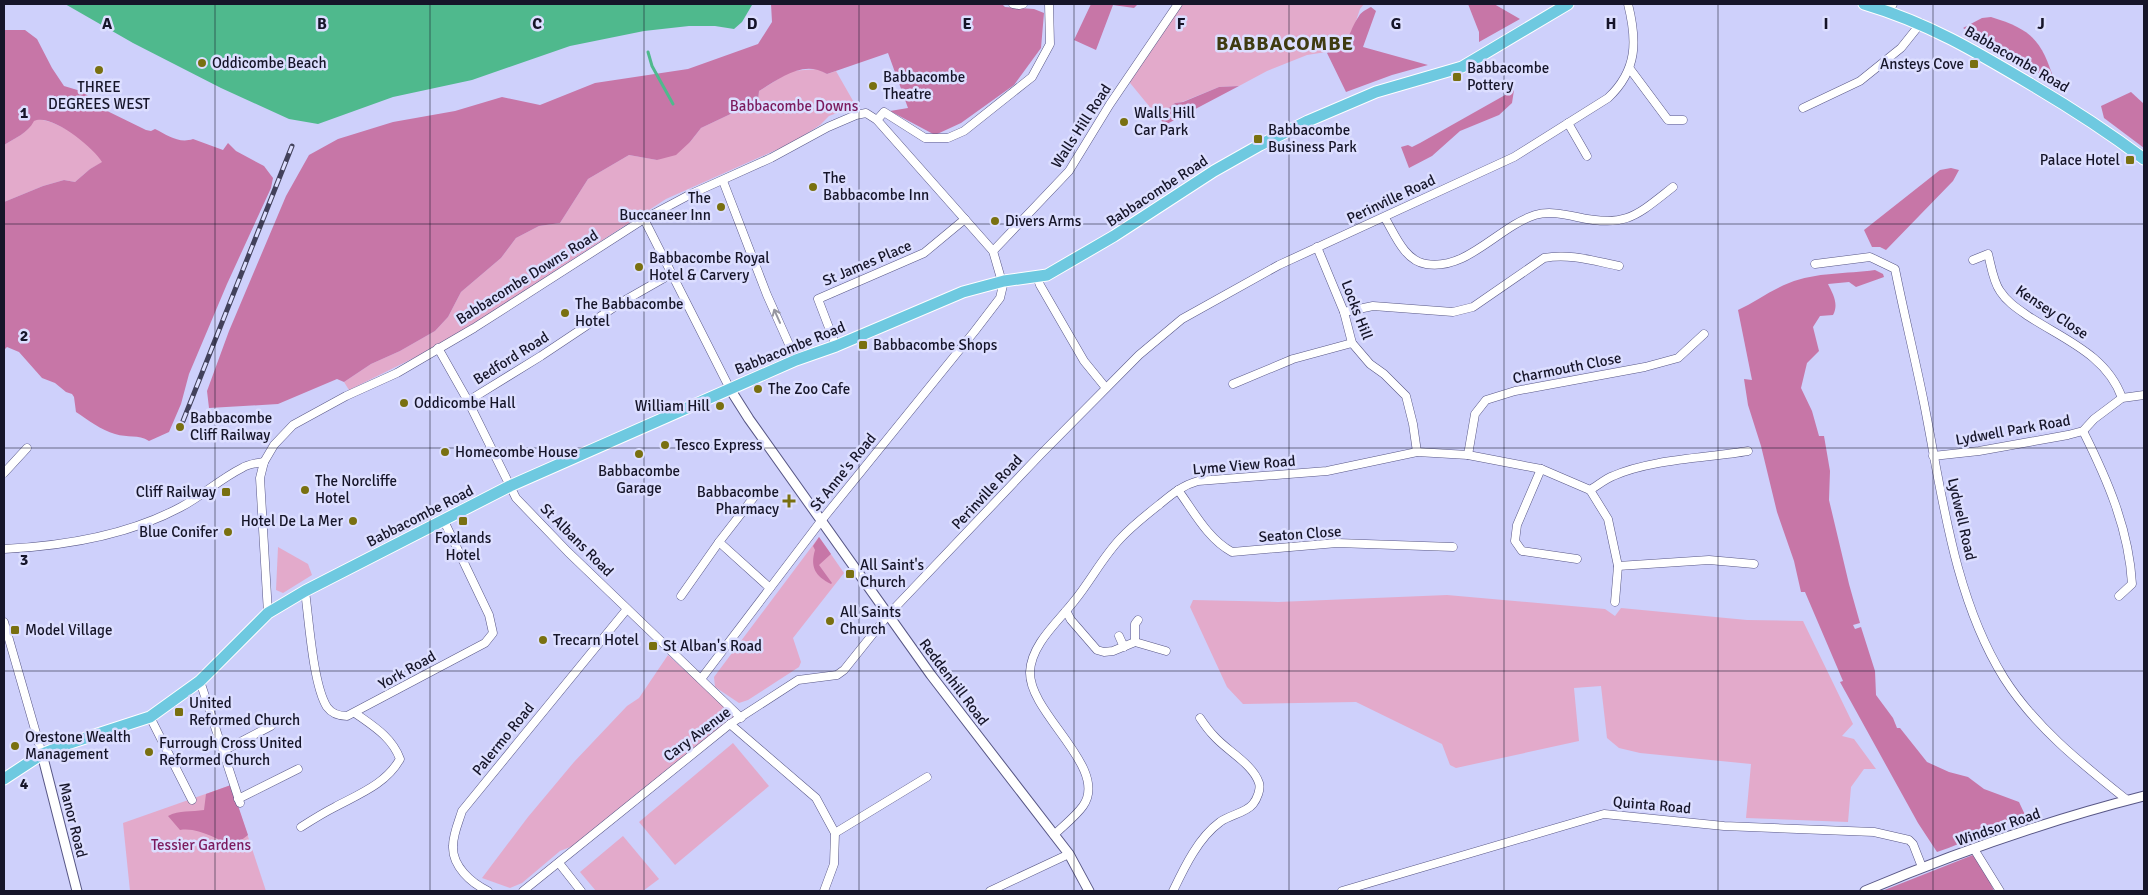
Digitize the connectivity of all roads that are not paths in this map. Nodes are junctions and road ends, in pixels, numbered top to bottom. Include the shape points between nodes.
1 (1013, 4) edge
2 (1023, 4) edge
3 (1049, 4) edge
4 (1178, 4) edge
5 (1628, 4) edge
6 (1864, 4) edge
7 (1562, 5) edge
8 (1891, 8) edge
9 (1921, 23) junction
10 (1630, 69) junction
11 (1803, 108) dead end
12 (877, 120) junction
13 (1683, 120) dead end
14 (1568, 123) junction
15 (1587, 156) dead end
16 (2144, 159) edge
17 (723, 181) junction
18 (1673, 187) dead end
19 (1385, 218) junction
20 (644, 219) junction
21 (965, 219) junction
22 (1318, 247) junction
23 (993, 251) junction
24 (1973, 260) dead end
25 (1815, 264) dead end
26 (1619, 266) dead end
27 (671, 274) junction
28 (1037, 277) junction
29 (1003, 282) junction
30 (1344, 312) junction
31 (1704, 334) dead end
32 (1352, 343) junction
33 (836, 346) junction
34 (438, 348) junction
35 (796, 360) junction
36 (1233, 384) dead end
37 (1106, 388) junction
38 (730, 389) junction
39 (2144, 395) edge
40 (2122, 398) junction
41 (468, 401) junction
42 (2084, 430) junction
43 (27, 448) dead end
44 (1748, 451) dead end
45 (1417, 452) junction
46 (1468, 455) junction
47 (1933, 456) junction
48 (264, 462) junction
49 (1541, 469) junction
50 (4, 473) edge
51 (510, 486) junction
52 (1178, 490) junction
53 (1590, 490) junction
54 (754, 497) dead end
55 (821, 520) junction
56 (444, 521) junction
57 (719, 542) junction
58 (1453, 547) dead end
59 (4, 549) edge
60 (1577, 559) dead end
61 (1754, 564) dead end
62 (1618, 566) junction
63 (770, 588) junction
64 (305, 591) junction
65 (681, 596) dead end
66 (2119, 596) dead end
67 (1615, 602) dead end
68 (627, 609) junction
69 (1066, 612) junction
70 (268, 613) junction
71 (888, 615) junction
72 (1138, 620) dead end
73 (4, 622) edge
74 (1119, 636) dead end
75 (1135, 642) junction
76 (1124, 647) junction
77 (1166, 652) dead end
78 (700, 679) junction
79 (200, 681) junction
80 (355, 713) junction
81 (150, 717) junction
82 (741, 718) junction
83 (1200, 718) dead end
84 (730, 724) junction
85 (271, 726) dead end
86 (223, 751) junction
87 (42, 754) junction
88 (298, 769) dead end
89 (927, 777) dead end
90 (4, 779) edge
91 (2144, 796) edge
92 (192, 800) dead end
93 (2127, 800) junction
94 (301, 827) dead end
95 (835, 833) junction
96 (1054, 835) junction
97 (1974, 850) junction
98 (1069, 854) junction
99 (559, 863) junction
100 (1922, 867) junction
101 (77, 891) edge
102 (488, 891) edge
103 (523, 891) edge
104 (581, 891) edge
105 (824, 891) edge
106 (990, 891) edge
107 (1089, 891) edge
108 (1173, 891) edge
109 (1342, 891) edge
110 (1864, 891) edge
111 (2000, 891) edge

1 - 2 street
3 - 12 street, Babbacombe Downs Road via 1050,44 1032,77 964,131 948,138 925,138 884,112
4 - 23 street, Walls Hill Road via 1069,171
5 - 10 street, Perinville Road via 1633,24
6 - 8 main road, Babbacombe Road
7 - 28 main road, Babbacombe Road via 1462,67 1376,92 1260,144 1114,236 1047,275
8 - 9 main road, Babbacombe Road
9 - 11 street via 1901,48 1860,81
9 - 16 main road, Babbacombe Road via 1972,49 2076,112
10 - 13 street via 1668,120
10 - 14 street, Perinville Road via 1608,98
12 - 17 street, Babbacombe Downs Road via 866,114 856,115
12 - 21 street
14 - 15 street
14 - 19 street, Perinville Road via 1514,157
17 - 20 street, Babbacombe Downs Road
35 -> 17 street
18 - 19 street via 1634,217 1594,221 1555,213 1537,214 1517,222 1464,259 1441,265 1425,264 1410,257
19 - 22 street, Perinville Road
20 - 27 street
20 - 34 street, Babbacombe Downs Road
21 - 23 street
21 - 33 street, St James Place via 924,253 818,299
22 - 30 street, Locks Hill
22 - 37 street, Perinville Road via 1182,319
23 - 29 street
24 - 40 street, Kensey Close via 1988,254 1998,289 2006,300 2096,360 2107,370
25 - 47 street, Lydwell Road via 1870,258 1894,269
26 - 30 street via 1584,258 1555,256 1544,258 1473,307 1453,312 1373,306
27 - 38 street
27 - 41 street, Bedford Road
28 - 29 main road, Babbacombe Road
28 - 37 street via 1084,361
29 - 33 main road, Babbacombe Road via 962,292
29 - 55 street, St Anne's Road via 1000,298
30 - 32 street, Locks Hill
31 - 46 street, Charmouth Close via 1678,358 1515,391 1486,400 1475,414
32 - 36 street via 1293,359
32 - 45 street, Locks Hill via 1406,396
33 - 35 main road, Babbacombe Road
34 - 41 street, St Albans Road
34 - 48 street, Babbacombe Downs Road via 293,425 274,445
35 - 38 main road, Babbacombe Road
37 - 71 street, Perinville Road
38 - 51 main road, Babbacombe Road
38 - 55 street, Reddenhill Road
39 - 40 street, Lydwell Park Road
40 - 42 street, Lydwell Park Road
41 - 51 street, St Albans Road
42 - 47 street, Lydwell Park Road via 1979,451
42 - 66 street via 2110,489 2131,562 2132,584
43 - 50 street
44 - 53 street via 1643,467 1612,476
45 - 46 street, Lyme View Road
45 - 52 street, Lyme View Road via 1327,471 1198,481
46 - 49 street, Lyme View Road
47 - 93 street, Lydwell Road via 1956,561 1972,615 2004,678 2062,747
48 - 59 street via 243,467 181,507 130,529 53,546
48 - 70 street, Babbacombe Downs Road via 260,478
49 - 53 street, Lyme View Road
49 - 60 street via 1517,525 1515,541 1522,551
51 - 56 main road, Babbacombe Road
51 - 68 street, St Albans Road via 516,498
52 - 58 street, Seaton Close via 1210,535 1232,552 1337,543
52 - 69 street, Lyme View Road via 1119,539
53 - 62 street via 1608,519
54 - 57 street
55 - 63 street, St Anne's Road
55 - 71 street, Reddenhill Road
56 - 64 main road, Babbacombe Road
56 - 80 street, York Road via 489,615 494,633 485,643
57 - 63 street
57 - 65 street
61 - 62 street via 1708,560
62 - 67 street
63 - 78 street, St Anne's Road
64 - 70 main road, Babbacombe Road
64 - 80 street via 319,690 328,708 339,716
68 - 78 street, St Albans Road
68 - 102 street, Palermo Road via 462,811 452,848 462,871 477,886
69 - 76 street via 1097,650 1104,652
69 - 96 street, Lyme View Road via 1033,656 1030,671 1030,686 1037,700 1078,758 1089,781 1084,805
70 - 79 main road, Babbacombe Road
71 - 82 street, Cary Avenue via 837,675 798,680
71 - 96 street, Reddenhill Road
72 - 75 street
73 - 87 street
74 - 76 street
75 - 76 street
75 - 77 street
78 - 82 street, St Albans Road
79 - 81 main road, Babbacombe Road
79 - 86 street
80 - 94 street via 396,746 400,759 394,770 374,785
81 - 87 main road, Babbacombe Road
81 - 92 street
82 - 84 street, Cary Avenue
83 - 108 street via 1214,737 1252,772 1260,789 1248,809 1217,824 1185,865
84 - 95 street via 816,798
84 - 99 street, Cary Avenue
85 - 86 street
86 - 88 street via 239,801
87 - 90 main road, Babbacombe Road
87 - 101 street, Manor Road
89 - 95 street
91 - 93 street, Windsor Road
93 - 97 street, Windsor Road
95 - 105 street via 834,864
96 - 98 street, Reddenhill Road
97 - 100 street, Windsor Road
97 - 111 street
98 - 106 street
98 - 107 street, Reddenhill Road
99 - 103 street, Cary Avenue
99 - 104 street
100 - 109 street, Quinta Road via 1913,844 1893,835 1724,826 1604,814
100 - 110 street, Windsor Road

